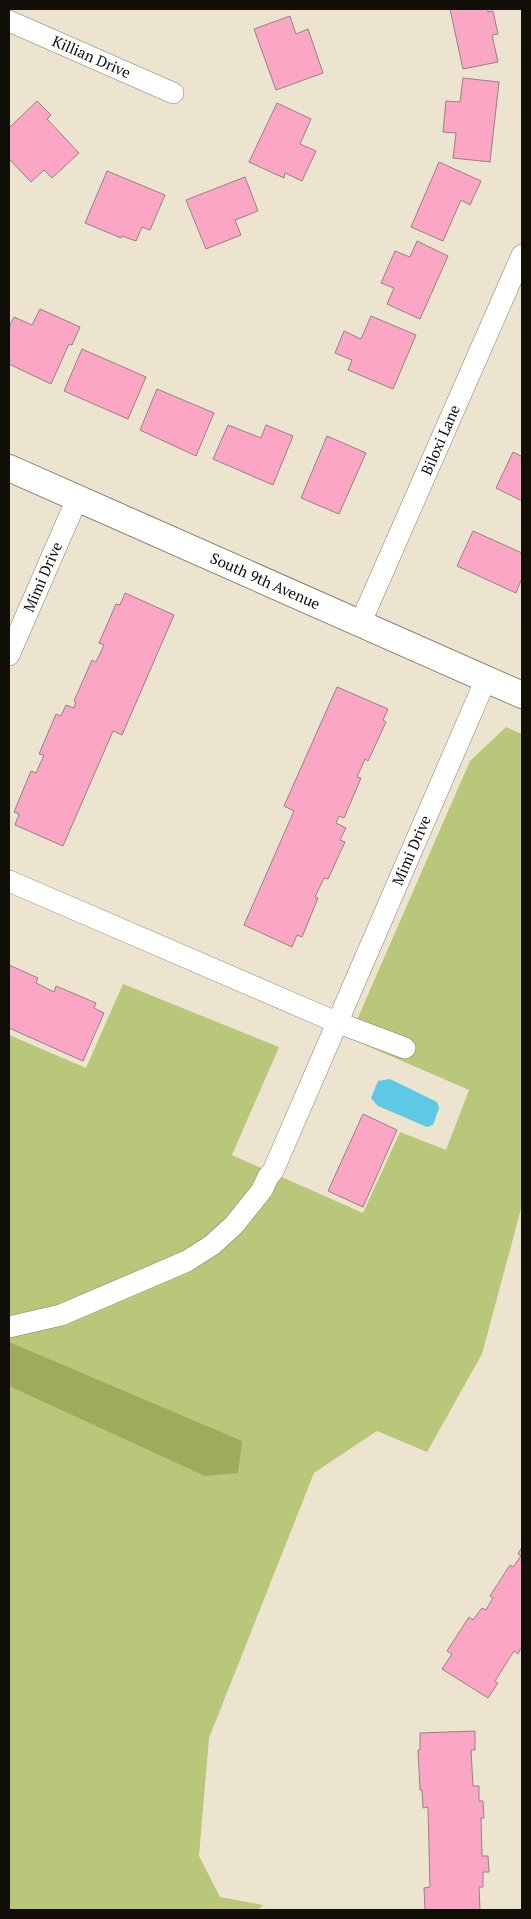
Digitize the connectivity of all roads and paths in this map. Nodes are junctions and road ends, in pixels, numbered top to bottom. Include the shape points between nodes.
1 (9, 21) edge
2 (174, 93) dead end
3 (522, 255) edge
4 (9, 468) edge
5 (77, 499) junction
6 (360, 624) junction
7 (9, 655) edge
8 (486, 679) junction
9 (522, 695) edge
10 (9, 881) edge
11 (336, 1022) junction
12 (405, 1048) dead end
13 (9, 1327) edge

1 - 2 street, Killian Drive
3 - 6 street, Biloxi Lane
4 - 5 street, South 9th Avenue
5 - 6 street, South 9th Avenue
5 - 7 street, Mimi Drive
6 - 8 street, South 9th Avenue
8 - 9 street, South 9th Avenue
8 - 11 street, Mimi Drive
10 - 11 street
11 - 12 street
11 - 13 street, Mimi Drive via 273,1171 249,1208 226,1233 187,1260 62,1315

